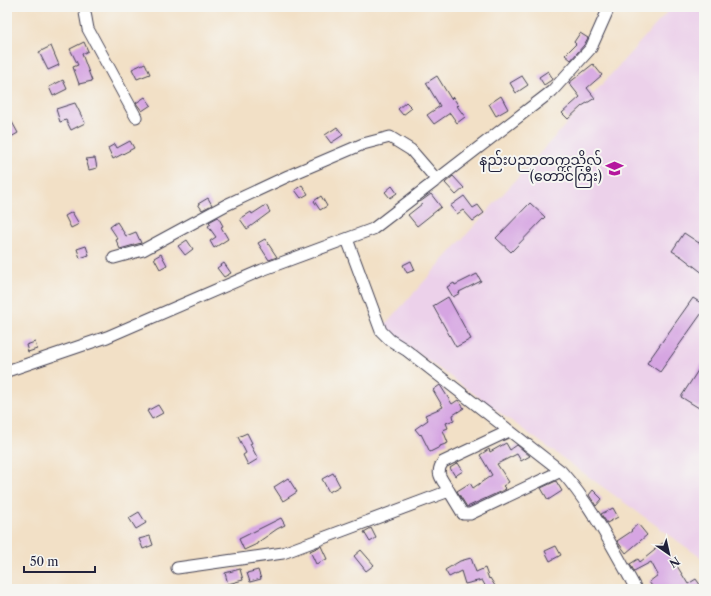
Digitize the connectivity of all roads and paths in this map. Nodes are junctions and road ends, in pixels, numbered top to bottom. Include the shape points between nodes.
1 (84, 7) edge
2 (605, 7) edge
3 (136, 117) dead end
4 (437, 180) junction
5 (347, 239) junction
6 (114, 258) dead end
7 (7, 371) edge
8 (509, 431) junction
9 (561, 471) junction
10 (449, 491) junction
11 (177, 568) dead end
12 (636, 589) edge

1 - 3 street via 88,28
2 - 4 street via 607,12 591,48 552,91
4 - 5 street via 373,229
4 - 6 street via 411,150 390,137 363,144 288,176 226,205 143,250
5 - 7 street via 262,270 107,336
5 - 8 street via 381,331
8 - 9 street
8 - 10 street via 444,462 439,467 439,473
9 - 10 street via 470,514 463,514
9 - 12 street via 600,525
10 - 11 street via 283,553

